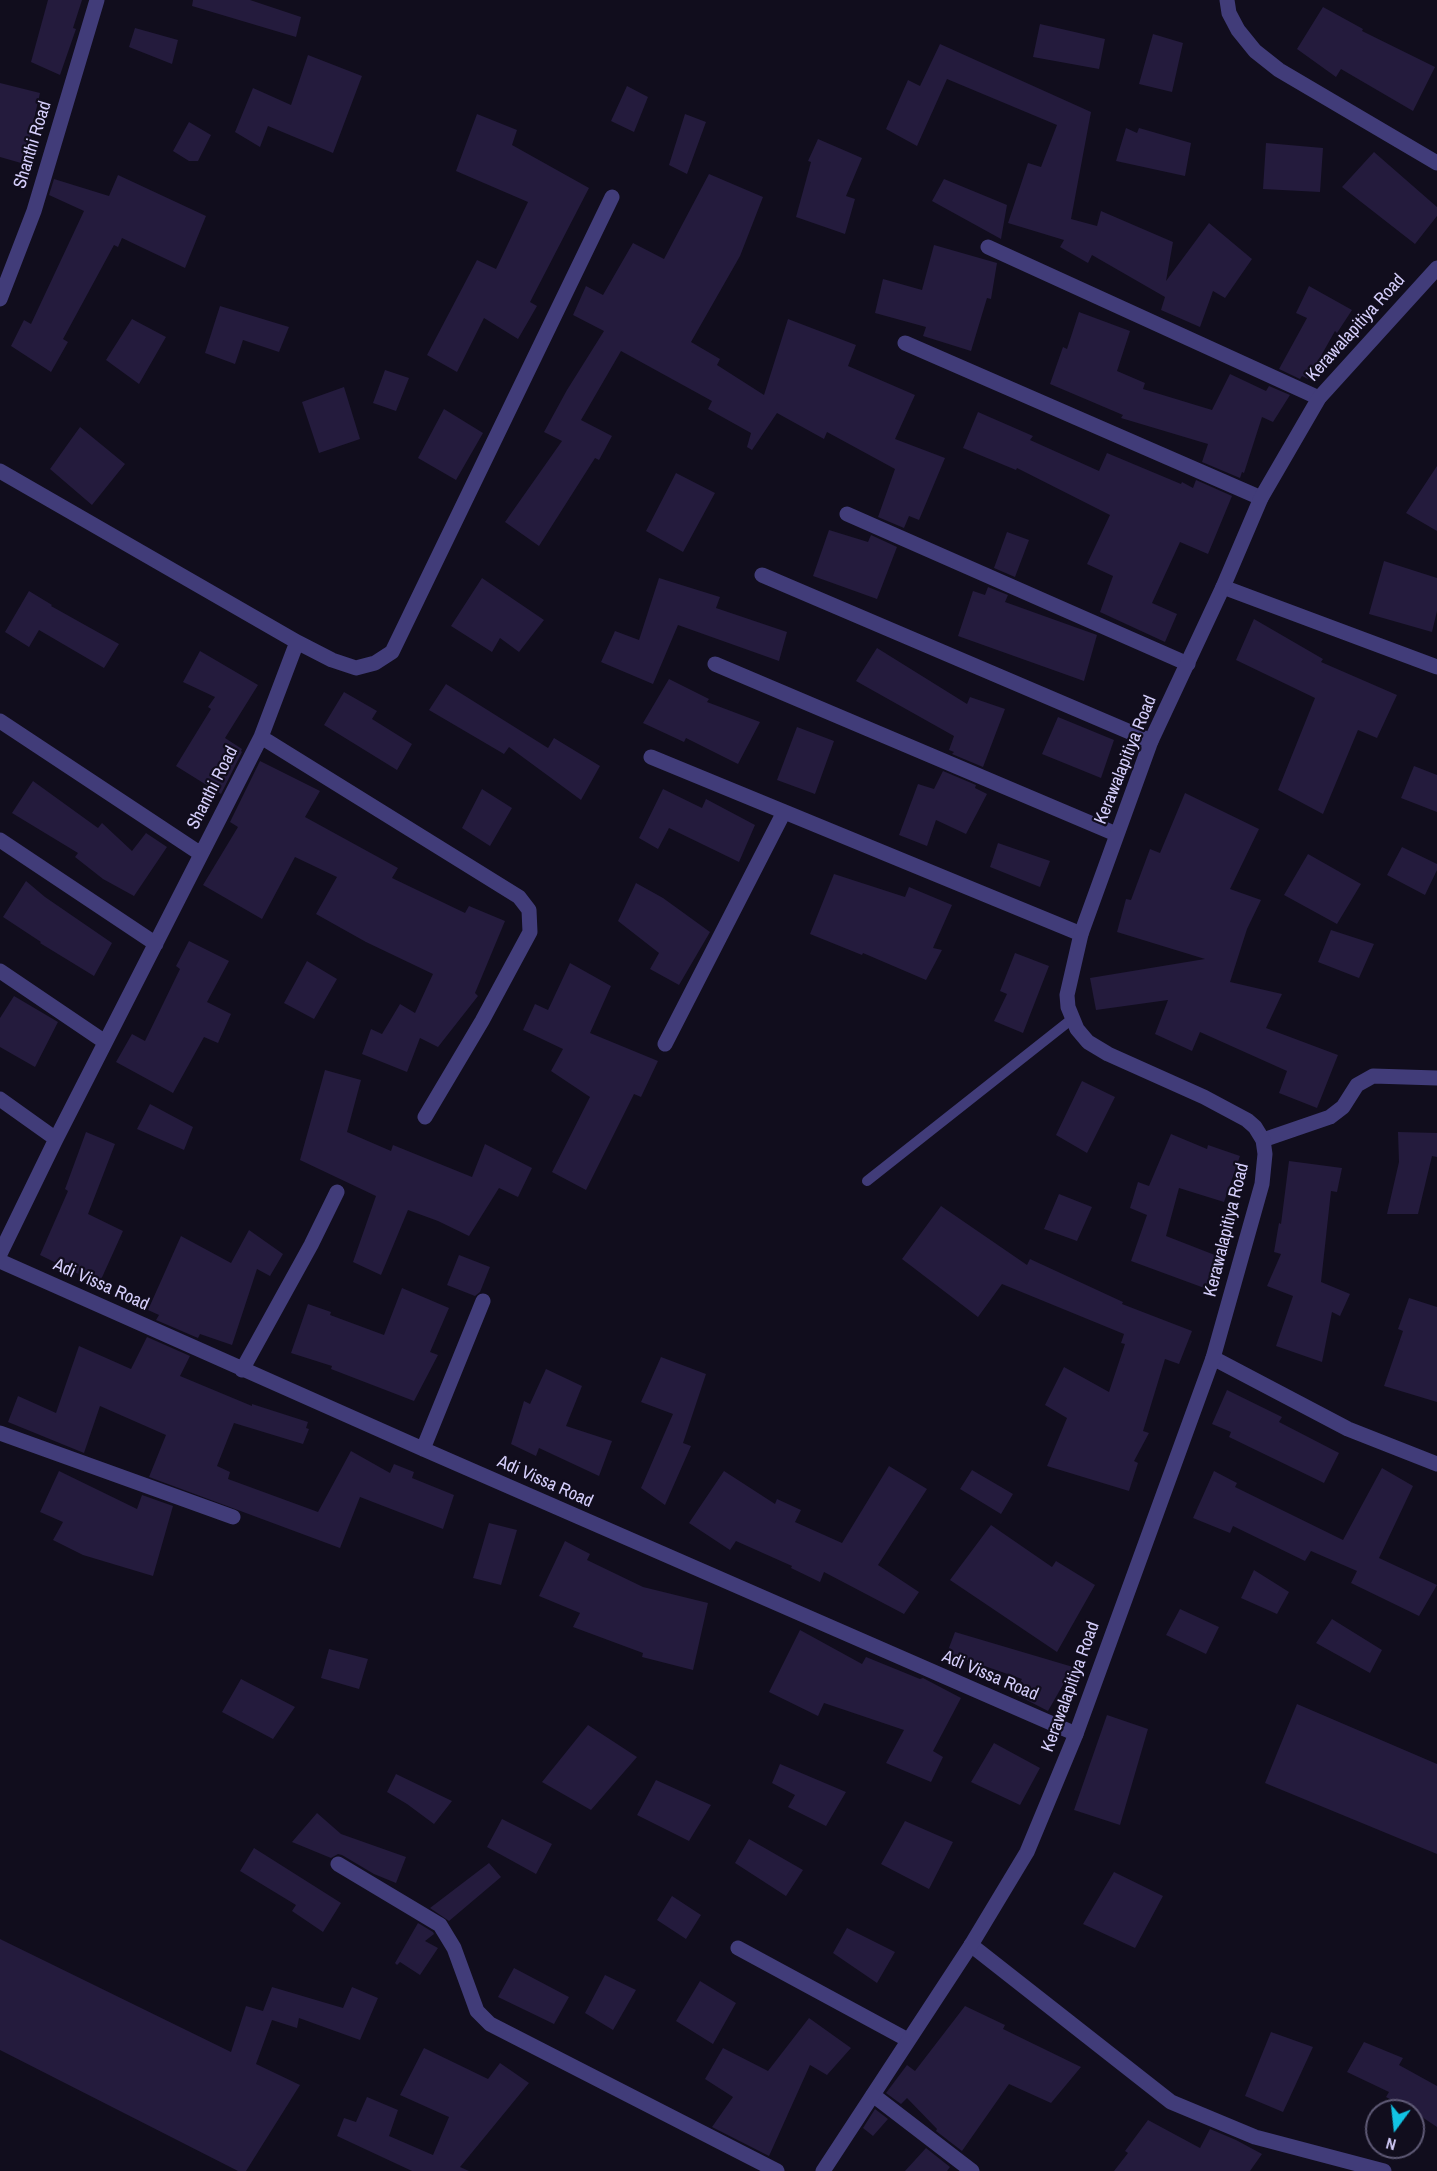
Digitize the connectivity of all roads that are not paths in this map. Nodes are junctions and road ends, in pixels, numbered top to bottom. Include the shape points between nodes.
1 (97, 0) edge
2 (1227, 0) edge
3 (1437, 163) edge
4 (612, 197) dead end
5 (987, 247) dead end
6 (1437, 268) edge
7 (0, 299) edge
8 (905, 343) dead end
9 (1319, 398) junction
10 (0, 471) edge
11 (1261, 498) junction
12 (847, 514) dead end
13 (762, 575) dead end
14 (1223, 587) junction
15 (297, 642) junction
16 (715, 664) dead end
17 (1188, 664) junction
18 (1437, 667) edge
19 (0, 721) edge
20 (261, 737) junction
21 (1151, 741) junction
22 (651, 757) dead end
23 (784, 812) junction
24 (1116, 834) junction
25 (0, 840) edge
26 (201, 854) junction
27 (1081, 934) junction
28 (156, 944) junction
29 (0, 971) edge
30 (1072, 1019) junction
31 (105, 1042) junction
32 (665, 1044) dead end
33 (1437, 1078) edge
34 (0, 1099) edge
35 (425, 1116) dead end
36 (56, 1139) junction
37 (1263, 1140) junction
38 (867, 1181) dead end
39 (336, 1192) dead end
40 (0, 1254) edge
41 (0, 1261) edge
42 (483, 1301) dead end
43 (1213, 1358) junction
44 (242, 1370) junction
45 (0, 1433) edge
46 (423, 1449) junction
47 (1437, 1464) edge
48 (233, 1517) dead end
49 (1076, 1734) junction
50 (338, 1864) dead end
51 (971, 1945) junction
52 (738, 1948) dead end
53 (908, 2040) junction
54 (873, 2095) junction
55 (777, 2171) edge
56 (823, 2171) edge
57 (972, 2171) edge
58 (1384, 2171) edge

1 - 7 street, Shanthi Road via 34,211
2 - 3 street via 1238,30 1255,51 1279,70
4 - 15 street via 392,652 375,663 356,668
5 - 9 street
6 - 9 street, Kerawalapitiya Road
8 - 11 street
9 - 11 street, Kerawalapitiya Road
10 - 15 street
11 - 14 street, Kerawalapitiya Road
12 - 17 street
13 - 21 street
14 - 17 street, Kerawalapitiya Road
14 - 18 street
15 - 20 street, Shanthi Road
16 - 24 street
17 - 21 street, Kerawalapitiya Road
19 - 26 street
20 - 26 street, Shanthi Road
20 - 35 street via 519,897 529,910 530,932
21 - 24 street, Kerawalapitiya Road
22 - 23 street
23 - 27 street
23 - 32 street
24 - 27 street, Kerawalapitiya Road
25 - 28 street
26 - 28 street, Shanthi Road
27 - 30 street, Kerawalapitiya Road via 1067,995
28 - 31 street, Shanthi Road
29 - 31 street
30 - 37 street, Kerawalapitiya Road via 1088,1042 1236,1113 1255,1127
30 - 38 lane
31 - 36 street, Shanthi Road
33 - 37 street via 1373,1076 1357,1085 1330,1117
34 - 36 street
36 - 40 street, Shanthi Road
37 - 43 street, Kerawalapitiya Road via 1265,1160 1258,1201
39 - 44 street
41 - 44 street, Adi Vissa Road
42 - 46 street
43 - 47 street via 1348,1429
43 - 49 street, Kerawalapitiya Road
44 - 46 street, Adi Vissa Road
45 - 48 street
46 - 49 street, Adi Vissa Road
49 - 51 street, Kerawalapitiya Road via 1027,1851
50 - 55 street via 440,1925 454,1948 477,2011 490,2024
51 - 53 street, Kerawalapitiya Road
51 - 58 street via 1171,2102 1255,2136
52 - 53 street
53 - 54 street, Kerawalapitiya Road
54 - 56 street, Kerawalapitiya Road
54 - 57 street

